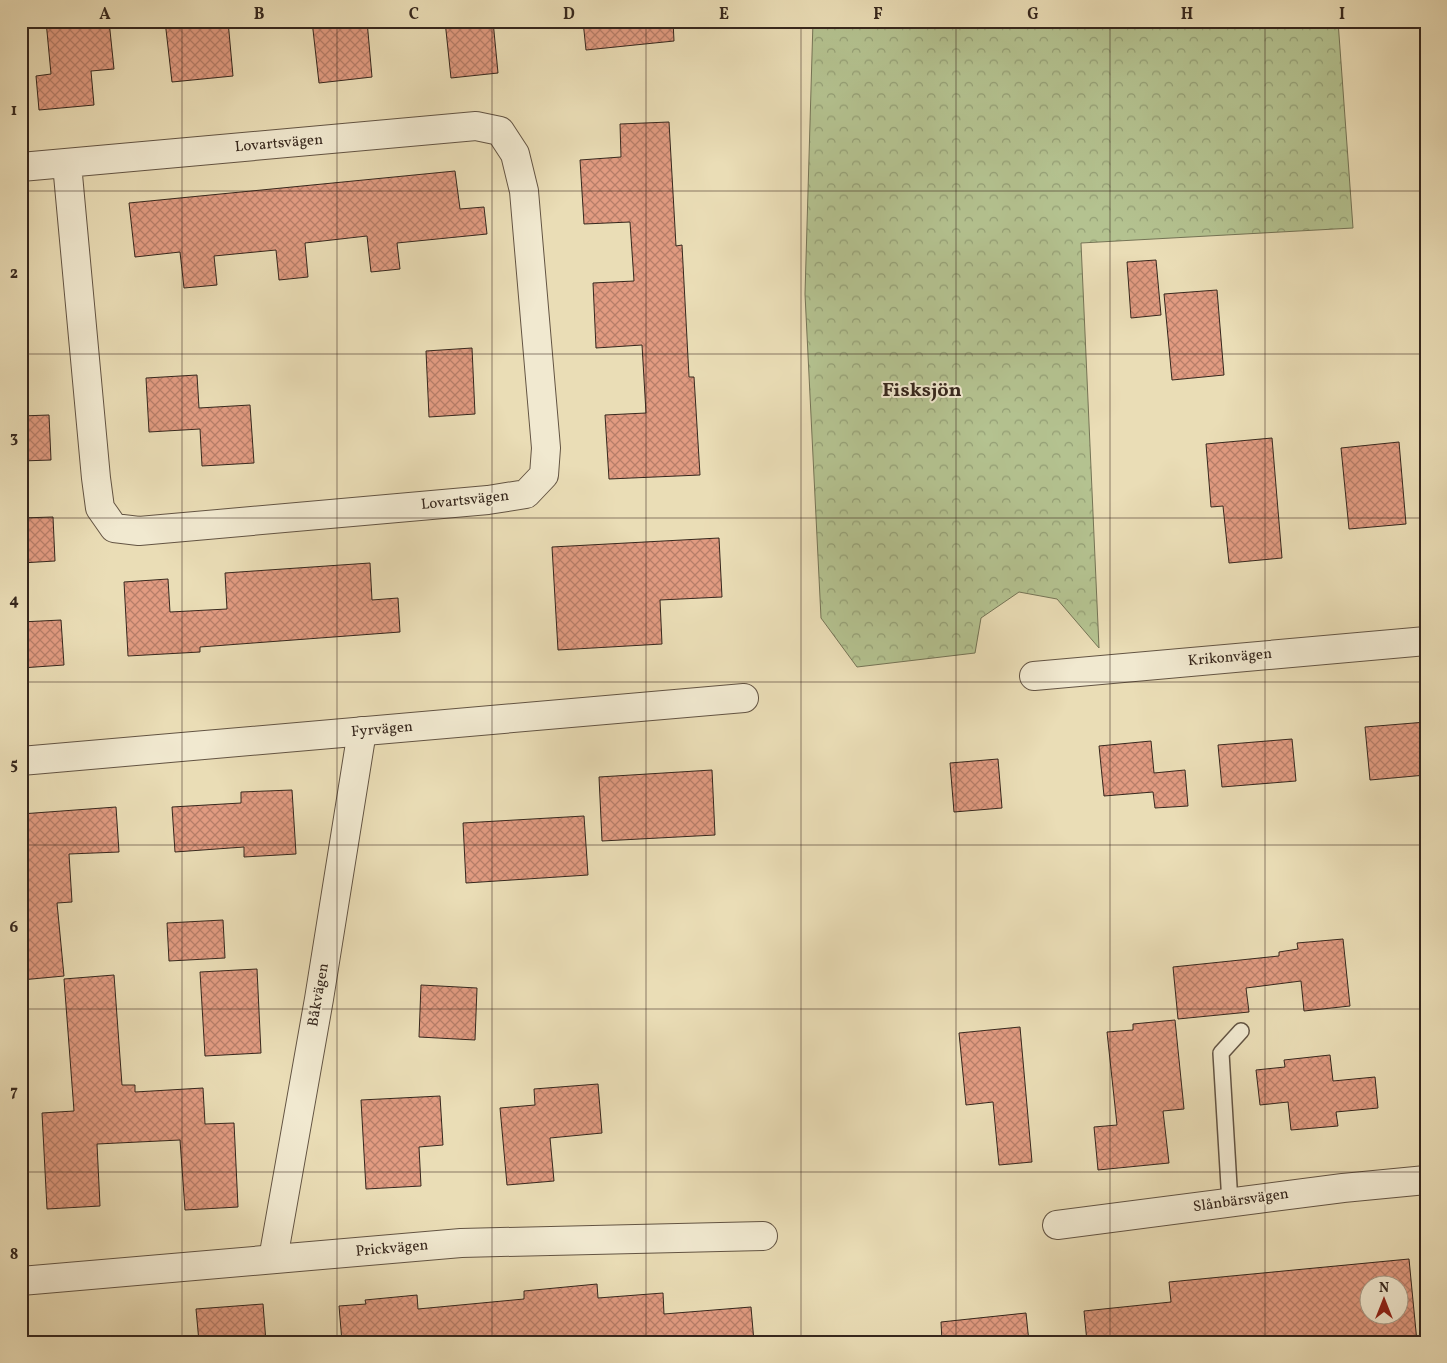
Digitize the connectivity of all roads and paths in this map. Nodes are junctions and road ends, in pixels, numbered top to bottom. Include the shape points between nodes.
1 (67, 164) junction
2 (21, 167) edge
3 (1426, 641) edge
4 (1034, 676) dead end
5 (744, 698) dead end
6 (362, 732) junction
7 (21, 761) edge
8 (1241, 1031) dead end
9 (1426, 1180) edge
10 (1230, 1203) junction
11 (1057, 1226) dead end
12 (763, 1236) dead end
13 (273, 1258) junction
14 (21, 1281) edge

1 - 1 street, Lovartsvägen via 476,126 500,131 515,154 524,191 546,448 544,475 526,494 488,500 139,531 114,528 100,508 96,478
1 - 2 street, Lovartsvägen
3 - 4 street, Krikonvägen
5 - 6 street, Fyrvägen
6 - 7 street, Fyrvägen
6 - 13 street, Båkvägen
8 - 10 lane via 1221,1053
9 - 10 street, Slånbärsvägen
10 - 11 street, Slånbärsvägen
12 - 13 street, Prickvägen via 461,1243
13 - 14 street, Prickvägen

